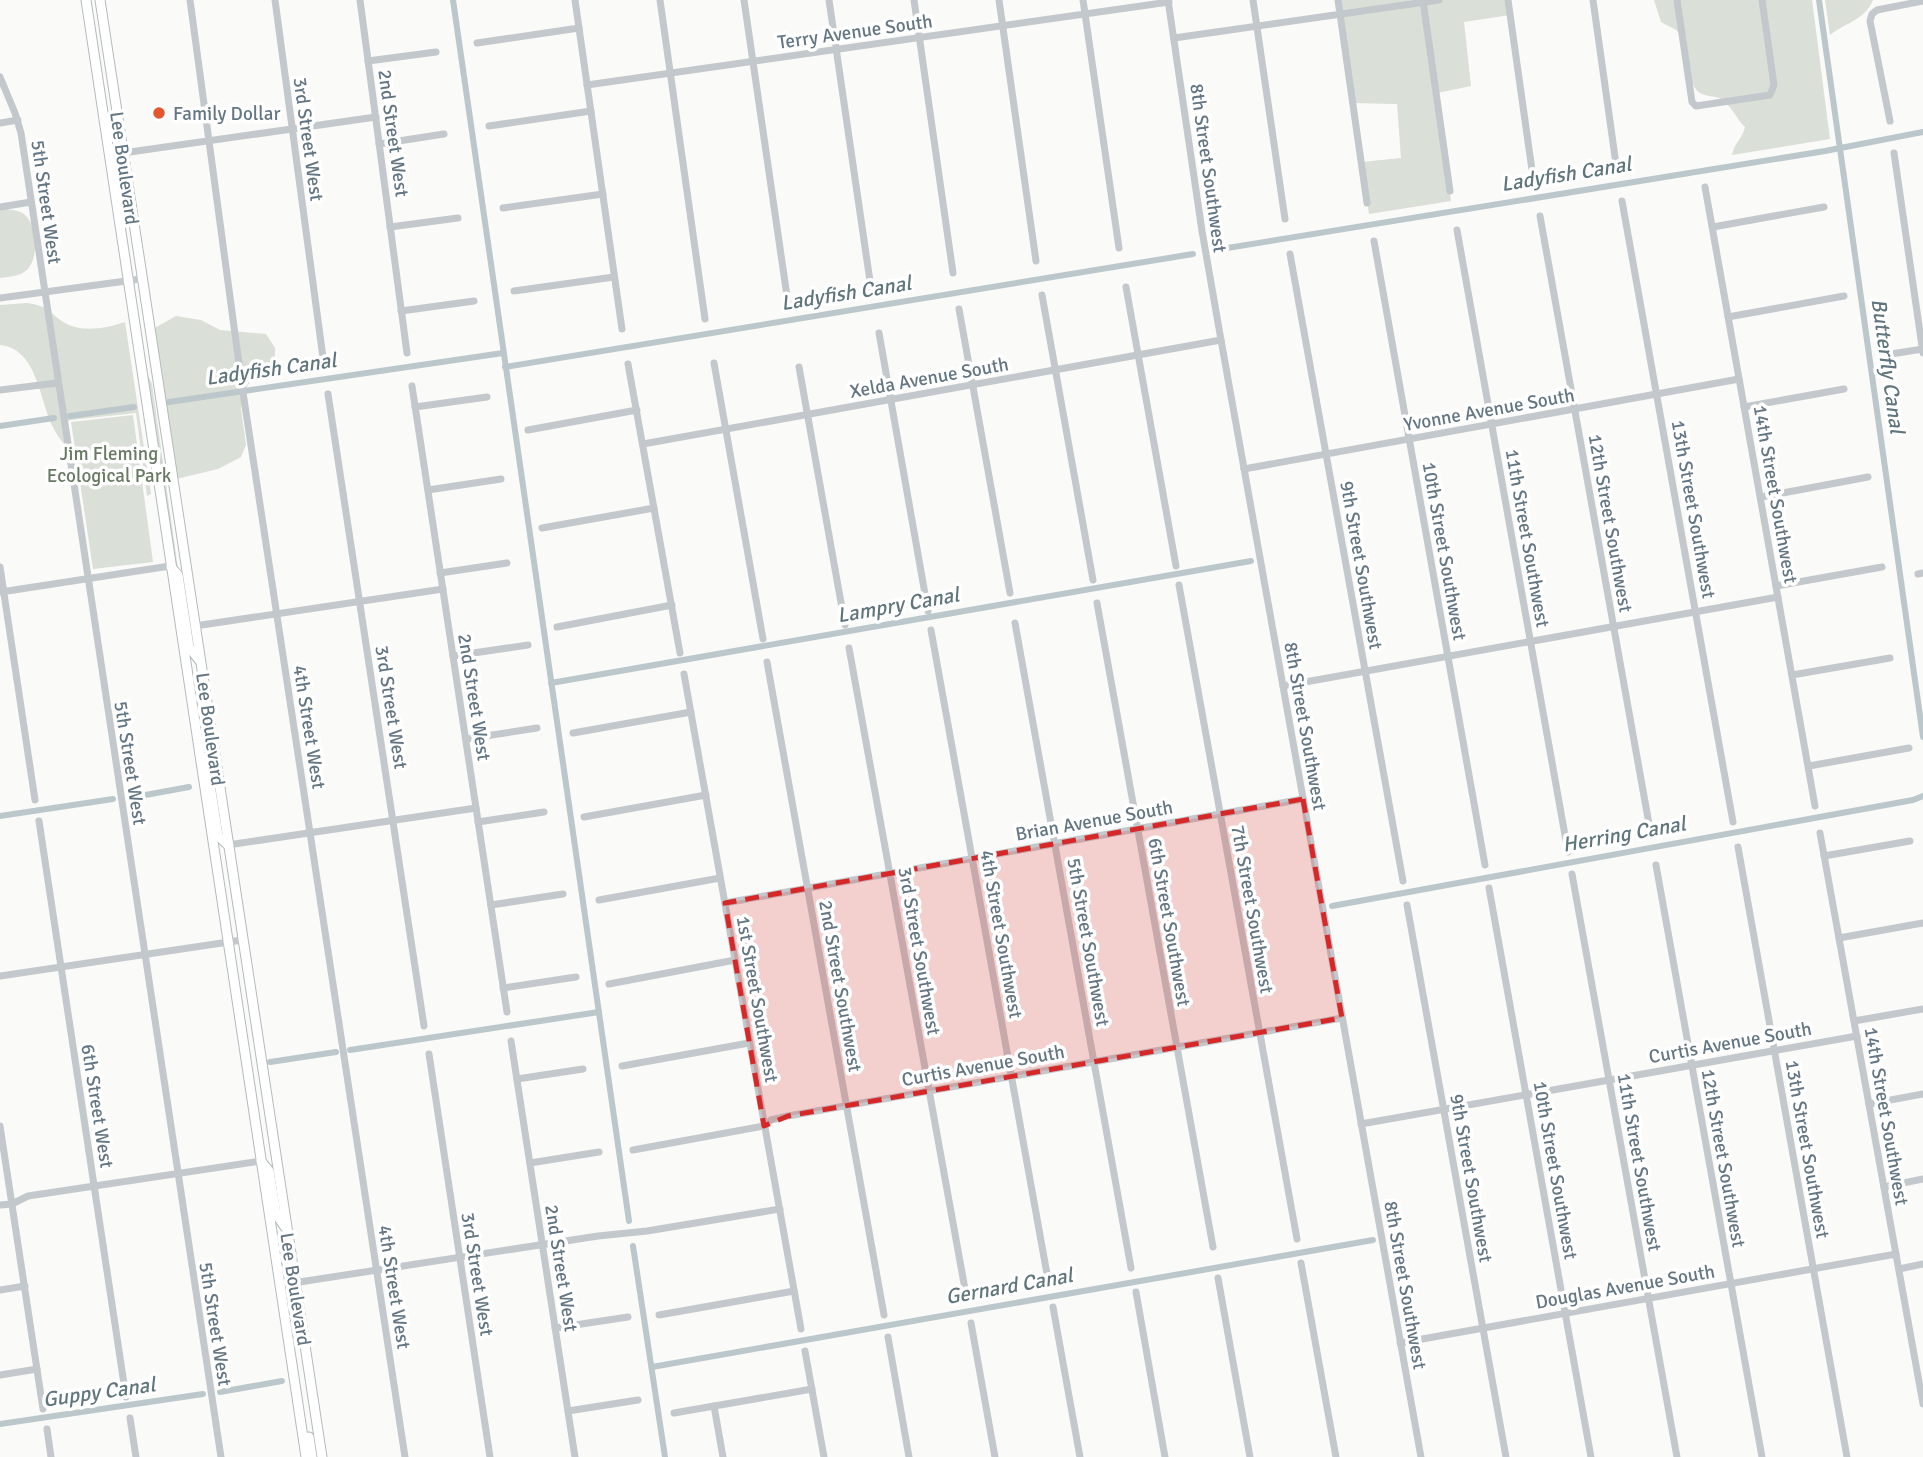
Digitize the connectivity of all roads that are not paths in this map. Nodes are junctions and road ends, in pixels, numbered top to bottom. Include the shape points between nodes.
1 (86, 0) edge
2 (100, 0) edge
3 (190, 0) edge
4 (275, 0) edge
5 (360, 0) edge
6 (575, 0) edge
7 (660, 0) edge
8 (744, 0) edge
9 (829, 0) edge
10 (914, 0) edge
11 (999, 0) edge
12 (1083, 0) edge
13 (1253, 0) edge
14 (1338, 0) edge
15 (1439, 0) edge
16 (1507, 0) edge
17 (1592, 0) edge
18 (1677, 0) edge
19 (1762, 0) edge
20 (1169, 1) edge
21 (1423, 1) edge
22 (1923, 1) edge
23 (1086, 14) junction
24 (1340, 15) junction
25 (1003, 26) junction
26 (1257, 26) junction
27 (579, 28) junction
28 (919, 38) junction
29 (1174, 38) junction
30 (477, 43) dead end
31 (836, 50) junction
32 (436, 52) dead end
33 (368, 61) junction
34 (753, 62) junction
35 (670, 74) junction
36 (0, 77) edge
37 (587, 85) junction
38 (591, 111) junction
39 (376, 117) junction
40 (18, 120) junction
41 (1890, 121) dead end
42 (0, 123) edge
43 (489, 126) dead end
44 (292, 130) junction
45 (444, 135) dead end
46 (209, 141) junction
47 (379, 144) junction
48 (123, 153) junction
49 (1894, 153) dead end
50 (109, 155) junction
51 (1616, 164) dead end
52 (1533, 177) dead end
53 (1705, 187) dead end
54 (1450, 191) dead end
55 (603, 194) junction
56 (1622, 201) dead end
57 (31, 202) junction
58 (1367, 203) dead end
59 (0, 207) edge
60 (1824, 207) dead end
61 (503, 208) dead end
62 (1540, 216) dead end
63 (458, 218) dead end
64 (1285, 219) dead end
65 (390, 226) junction
66 (1713, 227) junction
67 (1457, 230) dead end
68 (1374, 241) dead end
69 (1119, 248) dead end
70 (1290, 254) dead end
71 (1036, 261) dead end
72 (953, 273) dead end
73 (614, 276) junction
74 (141, 279) junction
75 (127, 280) junction
76 (1126, 287) dead end
77 (871, 288) dead end
78 (514, 291) dead end
79 (44, 292) junction
80 (1042, 295) dead end
81 (1844, 296) dead end
82 (0, 298) edge
83 (474, 301) dead end
84 (788, 303) dead end
85 (959, 309) dead end
86 (401, 311) junction
87 (1728, 317) junction
88 (705, 319) dead end
89 (622, 329) dead end
90 (879, 334) dead end
91 (1221, 340) junction
92 (1923, 350) edge
93 (407, 353) dead end
94 (1891, 354) dead end
95 (1138, 355) junction
96 (713, 363) dead end
97 (628, 364) dead end
98 (324, 365) dead end
99 (800, 367) dead end
100 (1056, 370) junction
101 (1739, 379) junction
102 (57, 383) junction
103 (973, 385) junction
104 (412, 386) dead end
105 (1844, 389) dead end
106 (0, 390) edge
107 (328, 394) dead end
108 (1657, 394) junction
109 (487, 397) dead end
110 (891, 399) junction
111 (415, 407) junction
112 (1744, 407) junction
113 (1575, 409) junction
114 (637, 410) junction
115 (808, 414) junction
116 (1492, 424) junction
117 (725, 429) junction
118 (528, 430) dead end
119 (1409, 439) junction
120 (643, 444) junction
121 (1326, 454) junction
122 (1244, 469) junction
123 (1868, 477) dead end
124 (501, 479) dead end
125 (428, 491) junction
126 (1761, 497) junction
127 (654, 508) junction
128 (542, 528) dead end
129 (507, 563) dead end
130 (170, 566) junction
131 (1176, 566) dead end
132 (0, 567) edge
133 (1882, 567) dead end
134 (440, 573) junction
135 (86, 579) junction
136 (1093, 580) dead end
137 (1179, 585) dead end
138 (1776, 586) junction
139 (443, 589) junction
140 (2, 592) edge
141 (1010, 593) dead end
142 (1779, 597) junction
143 (360, 601) junction
144 (1097, 603) dead end
145 (672, 605) junction
146 (928, 611) dead end
147 (1696, 612) junction
148 (277, 613) junction
149 (1015, 623) dead end
150 (845, 625) dead end
151 (195, 626) junction
152 (557, 626) dead end
153 (1613, 627) junction
154 (932, 630) dead end
155 (763, 639) dead end
156 (1530, 642) junction
157 (528, 645) dead end
158 (849, 648) dead end
159 (680, 653) dead end
160 (453, 656) junction
161 (1448, 657) junction
162 (1890, 658) dead end
163 (201, 662) junction
164 (767, 662) dead end
165 (1365, 672) junction
166 (684, 674) dead end
167 (1792, 676) junction
168 (1283, 686) junction
169 (691, 712) junction
170 (537, 728) dead end
171 (573, 733) dead end
172 (466, 739) junction
173 (1909, 748) dead end
174 (199, 754) junction
175 (1808, 766) junction
176 (706, 796) junction
177 (1303, 799) junction
178 (35, 800) dead end
179 (1815, 806) dead end
180 (476, 807) junction
181 (544, 812) dead end
182 (1220, 814) junction
183 (584, 817) dead end
184 (393, 820) junction
185 (38, 821) dead end
186 (478, 822) junction
187 (1734, 822) dead end
188 (1138, 828) junction
189 (310, 832) junction
190 (1820, 833) dead end
191 (1651, 835) dead end
192 (1910, 841) dead end
193 (1055, 843) junction
194 (228, 845) junction
195 (1738, 847) dead end
196 (1568, 852) dead end
197 (1824, 856) junction
198 (972, 858) junction
199 (1485, 865) dead end
200 (1656, 865) dead end
201 (890, 874) junction
202 (1572, 874) dead end
203 (720, 878) junction
204 (1403, 881) dead end
205 (807, 888) junction
206 (1489, 888) dead end
207 (563, 894) dead end
208 (599, 900) dead end
209 (725, 903) junction
210 (491, 905) junction
211 (1407, 905) dead end
212 (1923, 923) edge
213 (1839, 938) junction
214 (242, 940) junction
215 (228, 942) junction
216 (144, 955) junction
217 (735, 960) junction
218 (61, 967) junction
219 (0, 976) edge
220 (576, 978) dead end
221 (609, 984) dead end
222 (503, 988) junction
223 (1923, 1009) edge
224 (507, 1012) dead end
225 (1342, 1018) junction
226 (1854, 1021) junction
227 (424, 1026) dead end
228 (1259, 1032) junction
229 (1857, 1036) junction
230 (511, 1041) dead end
231 (750, 1043) junction
232 (1177, 1047) junction
233 (1774, 1051) junction
234 (429, 1054) dead end
235 (1094, 1062) junction
236 (1692, 1065) junction
237 (622, 1066) dead end
238 (583, 1069) dead end
239 (1012, 1076) junction
240 (517, 1079) junction
241 (1609, 1080) junction
242 (929, 1091) junction
243 (1923, 1094) edge
244 (1527, 1095) junction
245 (1869, 1104) junction
246 (846, 1106) junction
247 (1444, 1110) junction
248 (1361, 1124) junction
249 (0, 1126) edge
250 (765, 1126) junction
251 (633, 1150) dead end
252 (599, 1152) dead end
253 (261, 1161) junction
254 (530, 1163) junction
255 (177, 1173) junction
256 (1923, 1179) edge
257 (94, 1186) junction
258 (1884, 1187) junction
259 (12, 1204) junction
260 (0, 1205) edge
261 (779, 1209) junction
262 (286, 1228) junction
263 (1297, 1239) dead end
264 (543, 1245) junction
265 (1213, 1247) dead end
266 (1896, 1254) junction
267 (460, 1258) junction
268 (1301, 1263) dead end
269 (1923, 1264) edge
270 (1131, 1268) dead end
271 (1813, 1269) junction
272 (1899, 1269) junction
273 (377, 1270) junction
274 (1218, 1278) dead end
275 (295, 1283) junction
276 (1731, 1283) junction
277 (1049, 1284) dead end
278 (25, 1286) junction
279 (280, 1286) junction
280 (0, 1290) edge
281 (794, 1291) junction
282 (1136, 1293) dead end
283 (1648, 1298) junction
284 (967, 1300) dead end
285 (1053, 1307) dead end
286 (1566, 1313) junction
287 (659, 1315) dead end
288 (884, 1315) dead end
289 (628, 1317) dead end
290 (971, 1324) dead end
291 (555, 1328) junction
292 (1483, 1328) junction
293 (801, 1329) dead end
294 (888, 1337) dead end
295 (1400, 1343) junction
296 (1923, 1349) edge
297 (805, 1351) dead end
298 (1914, 1351) junction
299 (37, 1369) junction
300 (0, 1375) edge
301 (812, 1389) junction
302 (126, 1397) dead end
303 (638, 1400) dead end
304 (1923, 1404) edge
305 (714, 1406) junction
306 (43, 1409) dead end
307 (299, 1410) junction
308 (568, 1411) junction
309 (674, 1413) dead end
310 (130, 1418) dead end
311 (47, 1429) dead end
312 (51, 1457) edge
313 (136, 1457) edge
314 (221, 1457) edge
315 (306, 1457) edge
316 (312, 1457) edge
317 (322, 1457) edge
318 (405, 1457) edge
319 (490, 1457) edge
320 (575, 1457) edge
321 (723, 1457) edge
322 (824, 1457) edge
323 (909, 1457) edge
324 (995, 1457) edge
325 (1080, 1457) edge
326 (1165, 1457) edge
327 (1250, 1457) edge
328 (1336, 1457) edge
329 (1418, 1457) edge
330 (1506, 1457) edge
331 (1591, 1457) edge
332 (1677, 1457) edge
333 (1762, 1457) edge
334 (1847, 1457) edge

1 - 50 main road, Lee Boulevard
2 - 48 main road, Lee Boulevard
3 - 46 street, 4th Street West
4 - 44 street, 3rd Street West
5 - 33 street, 2nd Street West
6 - 27 street
7 - 35 street
8 - 34 street
9 - 31 street
10 - 28 street
11 - 25 street
12 - 23 street
13 - 26 street
14 - 24 street
15 - 21 street
16 - 52 street
17 - 51 street
18 - 19 street via 1696,106 1770,95 1774,85
20 - 23 street, Terry Avenue South
20 - 29 street, 8th Street Southwest
21 - 24 street
21 - 54 street
22 - 41 street via 1877,10 1871,16
23 - 25 street, Terry Avenue South
23 - 69 street
24 - 26 street
24 - 58 street
25 - 28 street, Terry Avenue South
25 - 71 street
26 - 29 street
26 - 64 street
27 - 30 street
27 - 37 street
28 - 31 street, Terry Avenue South
28 - 72 street
29 - 91 street, 8th Street Southwest
31 - 34 street, Terry Avenue South
31 - 77 street
32 - 33 street
33 - 39 street, 2nd Street West
34 - 35 street, Terry Avenue South
34 - 84 street
35 - 37 street, Terry Avenue South
35 - 88 street
36 - 40 street, 5th Street West
37 - 38 street
38 - 43 street
38 - 55 street
39 - 44 street
39 - 47 street, 2nd Street West
40 - 42 street
40 - 57 street, 5th Street West
44 - 46 street
44 - 98 street, 3rd Street West
45 - 47 street
46 - 48 street
46 - 148 street, 4th Street West
47 - 65 street, 2nd Street West
48 - 50 street
48 - 74 main road, Lee Boulevard
49 - 92 street
50 - 75 main road, Lee Boulevard
53 - 66 street, 14th Street Southwest
55 - 61 street
55 - 73 street
56 - 108 street, 13th Street Southwest
57 - 59 street
57 - 79 street, 5th Street West
60 - 66 street
62 - 113 street, 12th Street Southwest
63 - 65 street
65 - 86 street, 2nd Street West
66 - 87 street, 14th Street Southwest
67 - 116 street, 11th Street Southwest
68 - 119 street, 10th Street Southwest
70 - 121 street, 9th Street Southwest
73 - 78 street
73 - 89 street
74 - 75 street
74 - 151 main road, Lee Boulevard
75 - 79 street
75 - 130 main road, Lee Boulevard
76 - 95 street
79 - 82 street
79 - 102 street, 5th Street West
80 - 100 street
81 - 87 street
83 - 86 street
85 - 103 street
86 - 93 street, 2nd Street West
87 - 101 street, 14th Street Southwest
90 - 110 street
91 - 95 street, Xelda Avenue South
91 - 122 street, 8th Street Southwest
92 - 94 street
95 - 100 street, Xelda Avenue South
95 - 131 street
96 - 117 street
97 - 114 street
99 - 115 street
100 - 103 street, Xelda Avenue South
100 - 136 street
101 - 108 street, Yvonne Avenue South
101 - 112 street, 14th Street Southwest
102 - 106 street
102 - 135 street, 5th Street West
103 - 110 street, Xelda Avenue South
103 - 141 street
104 - 111 street, 2nd Street West
105 - 112 street
107 - 143 street, 3rd Street West
108 - 113 street, Yvonne Avenue South
108 - 147 street, 13th Street Southwest
109 - 111 street
110 - 115 street, Xelda Avenue South
110 - 146 street
111 - 125 street, 2nd Street West
112 - 126 street, 14th Street Southwest
113 - 116 street, Yvonne Avenue South
113 - 153 street, 12th Street Southwest
114 - 118 street
114 - 120 street
115 - 117 street, Xelda Avenue South
115 - 150 street
116 - 119 street, Yvonne Avenue South
116 - 156 street, 11th Street Southwest
117 - 120 street, Xelda Avenue South
117 - 155 street
119 - 121 street, Yvonne Avenue South
119 - 161 street, 10th Street Southwest
120 - 127 street
121 - 122 street, Yvonne Avenue South
121 - 165 street, 9th Street Southwest
122 - 168 street, 8th Street Southwest
123 - 126 street
124 - 125 street
125 - 134 street, 2nd Street West
126 - 138 street, 14th Street Southwest
127 - 128 street
127 - 145 street
129 - 134 street
130 - 135 street
130 - 163 main road via 178,575 189,647
130 - 174 main road, Lee Boulevard
132 - 140 street
133 - 138 street
134 - 139 street, 2nd Street West
135 - 140 street
135 - 216 street, 5th Street West
137 - 182 street, 7th Street Southwest
138 - 142 street, 14th Street Southwest
139 - 143 street
139 - 160 street, 2nd Street West
140 - 178 street
142 - 147 street
142 - 167 street, 14th Street Southwest
143 - 148 street
143 - 184 street, 3rd Street West
144 - 188 street, 6th Street Southwest
145 - 152 street
145 - 159 street
147 - 153 street
147 - 187 street, 13th Street Southwest
148 - 151 street
148 - 189 street, 4th Street West
149 - 193 street, 5th Street Southwest
151 - 163 main road, Lee Boulevard
153 - 156 street
153 - 191 street, 12th Street Southwest
154 - 198 street, 4th Street Southwest
156 - 161 street
156 - 196 street, 11th Street Southwest
157 - 160 street
158 - 201 street, 3rd Street Southwest
160 - 172 street, 2nd Street West
161 - 165 street
161 - 199 street, 10th Street Southwest
162 - 167 street
163 - 194 main road, Lee Boulevard
164 - 205 street, 2nd Street Southwest
165 - 168 street
165 - 204 street, 9th Street Southwest
166 - 169 street, 1st Street Southwest
167 - 175 street, 14th Street Southwest
168 - 177 street, 8th Street Southwest
169 - 171 street
169 - 176 street, 1st Street Southwest
170 - 172 street
172 - 180 street, 2nd Street West
173 - 175 street
174 - 194 main road via 206,758 218,836
174 - 215 main road, Lee Boulevard
175 - 179 street, 14th Street Southwest
176 - 183 street
176 - 203 street, 1st Street Southwest
177 - 182 street, Brian Avenue South
177 - 225 street, 8th Street Southwest
180 - 184 street
180 - 186 street, 2nd Street West
181 - 186 street
182 - 188 street, Brian Avenue South
182 - 228 street, 7th Street Southwest
184 - 189 street
184 - 227 street, 3rd Street West
185 - 218 street, 6th Street West
186 - 210 street, 2nd Street West
188 - 193 street, Brian Avenue South
188 - 232 street, 6th Street Southwest
189 - 194 street
189 - 273 street, 4th Street West
190 - 197 street, 14th Street Southwest
192 - 197 street
193 - 198 street, Brian Avenue South
193 - 235 street, 5th Street Southwest
194 - 214 main road, Lee Boulevard
195 - 233 street, 13th Street Southwest
197 - 213 street, 14th Street Southwest
198 - 201 street, Brian Avenue South
198 - 239 street, 4th Street Southwest
200 - 236 street, 12th Street Southwest
201 - 205 street, Brian Avenue South
201 - 242 street, 3rd Street Southwest
202 - 241 street, 11th Street Southwest
203 - 208 street
203 - 209 street, 1st Street Southwest
205 - 209 street, Brian Avenue South
205 - 246 street, 2nd Street Southwest
206 - 244 street, 10th Street Southwest
207 - 210 street
209 - 217 street, 1st Street Southwest
210 - 222 street, 2nd Street West
211 - 247 street, 9th Street Southwest
212 - 213 street
213 - 226 street, 14th Street Southwest
214 - 215 street
214 - 262 main road, Lee Boulevard
215 - 216 street
215 - 253 main road, Lee Boulevard
216 - 218 street
216 - 255 street, 5th Street West
217 - 221 street
217 - 231 street, 1st Street Southwest
218 - 219 street
218 - 257 street, 6th Street West
220 - 222 street
222 - 224 street, 2nd Street West
223 - 226 street
225 - 228 street, Curtis Avenue South
225 - 248 street, 8th Street Southwest
226 - 229 street, 14th Street Southwest
228 - 232 street, Curtis Avenue South
228 - 263 street, 7th Street Southwest
229 - 233 street, Curtis Avenue South
229 - 245 street, 14th Street Southwest
230 - 240 street, 2nd Street West
231 - 237 street
231 - 250 street, 1st Street Southwest
232 - 235 street, Curtis Avenue South
232 - 265 street, 6th Street Southwest
233 - 236 street, Curtis Avenue South
233 - 271 street, 13th Street Southwest
234 - 267 street, 3rd Street West
235 - 239 street, Curtis Avenue South
235 - 270 street, 5th Street Southwest
236 - 241 street, Curtis Avenue South
236 - 276 street, 12th Street Southwest
238 - 240 street
239 - 242 street, Curtis Avenue South
239 - 277 street, 4th Street Southwest
240 - 254 street, 2nd Street West
241 - 244 street, Curtis Avenue South
241 - 283 street, 11th Street Southwest
242 - 246 street, Curtis Avenue South
242 - 284 street, 3rd Street Southwest
243 - 245 street
244 - 247 street, Curtis Avenue South
244 - 286 street, 10th Street Southwest
245 - 258 street, 14th Street Southwest
246 - 250 street, Curtis Avenue South via 771,1120
246 - 288 street, 2nd Street Southwest
247 - 248 street, Curtis Avenue South
247 - 292 street, 9th Street Southwest
248 - 295 street, 8th Street Southwest
249 - 259 street
250 - 251 street, Curtis Avenue South
250 - 261 street, 1st Street Southwest
252 - 254 street
253 - 255 street
253 - 262 main road via 269,1171 276,1214
253 - 279 main road, Lee Boulevard
254 - 264 street, 2nd Street West
255 - 257 street
255 - 314 street, 5th Street West
256 - 258 street
257 - 259 street via 27,1196
257 - 302 street, 6th Street West
258 - 266 street, 14th Street Southwest
259 - 260 street
259 - 278 street
261 - 264 street
261 - 281 street, 1st Street Southwest
262 - 275 main road, Lee Boulevard
264 - 267 street
264 - 291 street, 2nd Street West
266 - 271 street, Douglas Avenue South
266 - 272 street, 14th Street Southwest
267 - 273 street
267 - 319 street, 3rd Street West
268 - 328 street
269 - 272 street
271 - 276 street, Douglas Avenue South
271 - 334 street, 13th Street Southwest
272 - 298 street, 14th Street Southwest
273 - 275 street
273 - 318 street, 4th Street West
274 - 327 street
275 - 279 street
275 - 317 main road, Lee Boulevard
276 - 283 street, Douglas Avenue South
276 - 333 street, 12th Street Southwest
278 - 280 street
278 - 299 street
279 - 307 main road, Lee Boulevard
281 - 287 street
281 - 293 street, 1st Street Southwest
282 - 326 street
283 - 286 street, Douglas Avenue South
283 - 332 street, 11th Street Southwest
285 - 325 street
286 - 292 street, Douglas Avenue South
286 - 331 street, 10th Street Southwest
289 - 291 street
290 - 324 street
291 - 308 street, 2nd Street West
292 - 295 street, Douglas Avenue South
292 - 330 street, 9th Street Southwest
294 - 323 street
295 - 329 street, 8th Street Southwest
296 - 298 street
297 - 301 street
298 - 304 street, 14th Street Southwest
299 - 300 street
299 - 306 street
301 - 305 street
301 - 322 street
303 - 308 street
305 - 309 street
305 - 321 street
307 - 315 main road, Lee Boulevard
307 - 316 main road via 306,1419
308 - 320 street, 2nd Street West
310 - 313 street
311 - 312 street

